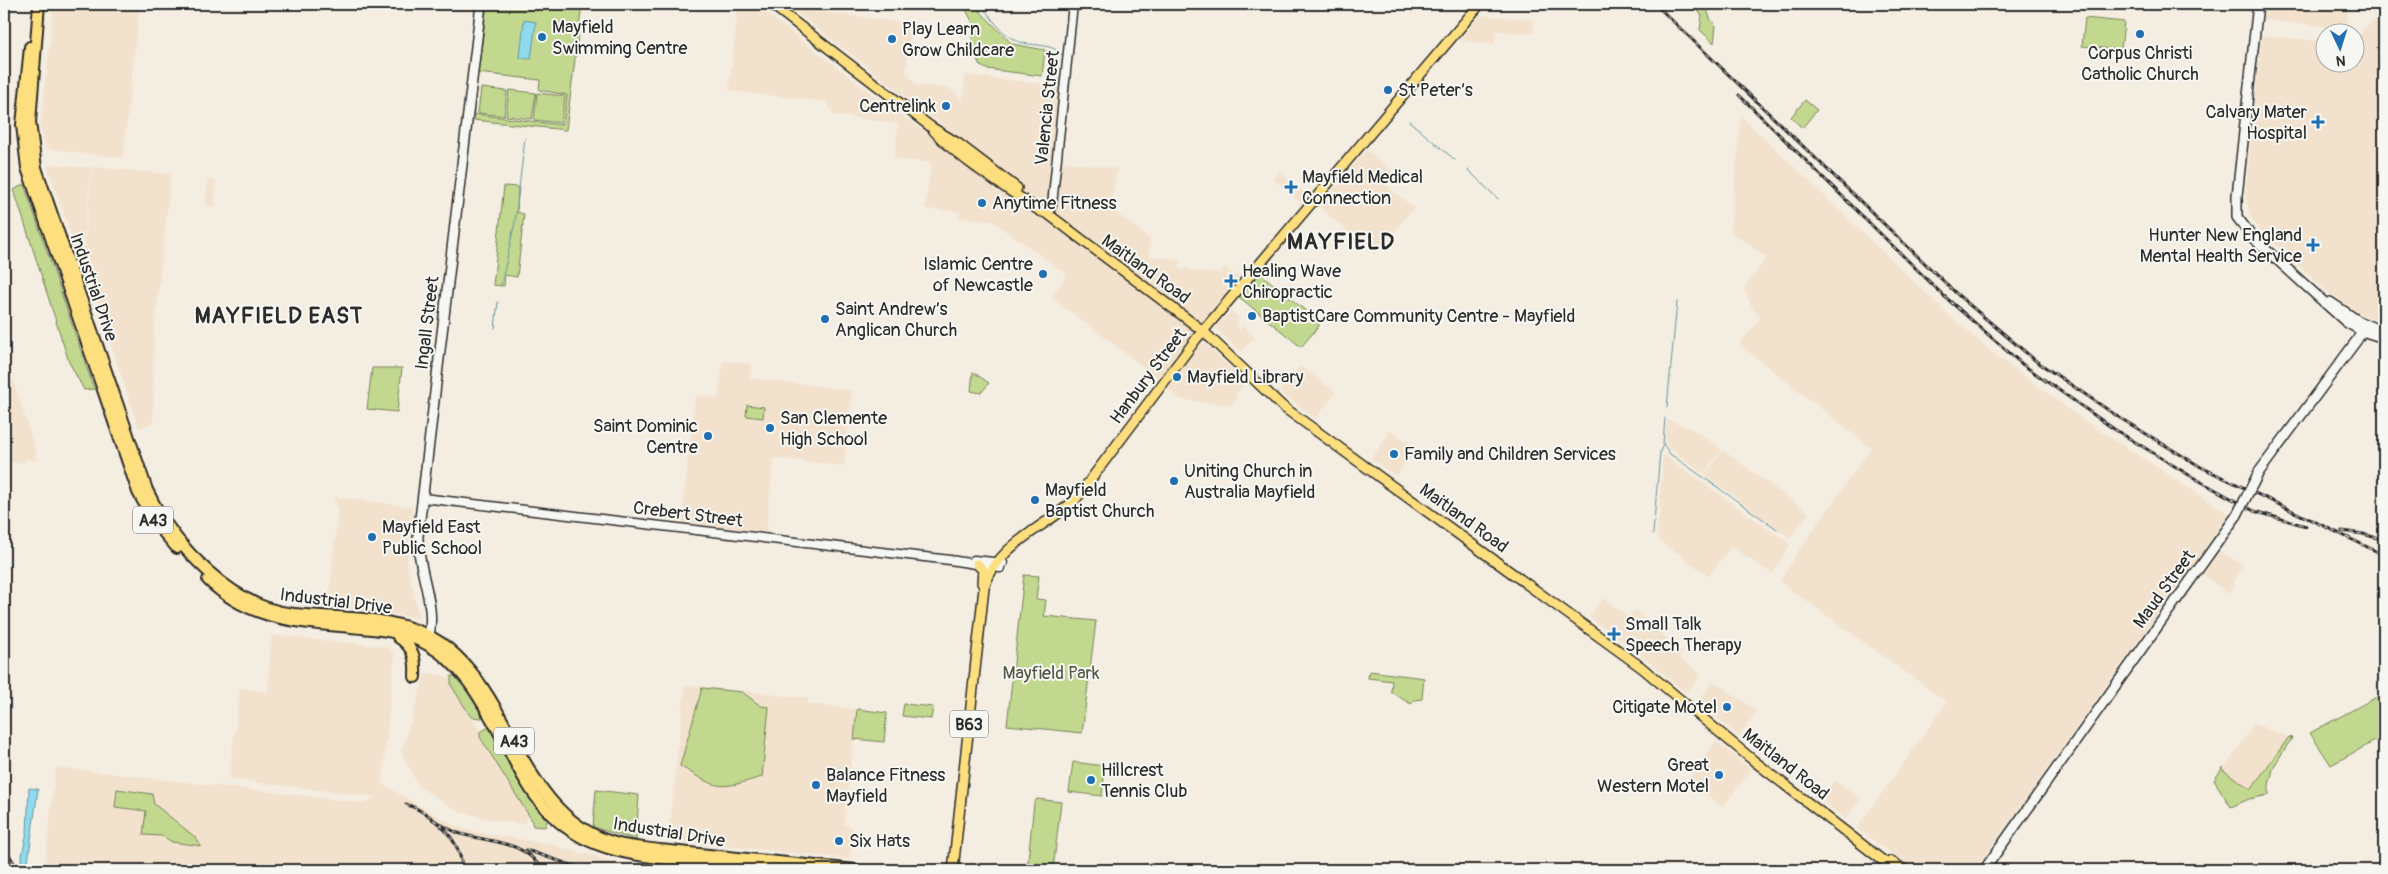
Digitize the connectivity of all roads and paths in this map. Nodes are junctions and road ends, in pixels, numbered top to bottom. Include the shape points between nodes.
1 (32, 4) edge
2 (39, 4) edge
3 (481, 4) edge
4 (771, 4) edge
5 (1073, 4) edge
6 (1480, 4) edge
7 (2258, 4) edge
8 (1048, 214) junction
9 (2363, 328) junction
10 (1203, 331) junction
11 (2384, 332) edge
12 (2384, 338) edge
13 (423, 498) junction
14 (950, 560) junction
15 (977, 564) junction
16 (998, 565) junction
17 (982, 603) junction
18 (388, 631) junction
19 (428, 640) junction
20 (415, 676) dead end
21 (1865, 846) junction
22 (772, 870) edge
23 (856, 870) edge
24 (953, 870) edge
25 (1895, 870) edge
26 (1904, 870) edge
27 (1984, 870) edge

1 - 18 highway, Industrial Drive / A43 via 22,125 26,166 145,507 165,534 217,590 245,608 286,620
2 - 19 highway, Industrial Drive / A43 via 30,122 33,155 154,506 174,534 209,572 251,602 292,614 389,623
3 - 13 main road, Ingall Street
4 - 8 main road, Maitland Road via 979,168
5 - 8 street, Valencia Street via 1052,205
6 - 10 main road, Hanbury Street / B63
7 - 9 main road via 2238,206 2256,233 2318,292
8 - 10 main road, Maitland Road
9 - 11 main road
9 - 12 main road
9 - 27 main road, Maud Street, bridge via 2259,472 2237,515
10 - 16 main road, Hanbury Street / B63 via 1076,499 1024,537
10 - 21 main road, Maitland Road via 1282,406 1640,667 1754,762
13 - 14 street, Crebert Street
13 - 19 main road, Ingall Street via 418,546 431,606
14 - 15 street, Crebert Street
14 - 16 street, Crebert Street
15 - 16 street, Crebert Street
15 - 17 main road, B63 via 983,570
16 - 17 main road, B63 via 987,577
17 - 24 main road, B63
18 - 19 highway, Industrial Drive / A43
18 - 20 highway via 412,650
19 - 22 highway, Industrial Drive / A43 via 465,675 535,795 571,832 613,851
19 - 23 highway, Industrial Drive / A43 via 456,655 472,672 539,786 562,813 583,829 598,837 633,846
21 - 25 main road, Maitland Road
21 - 26 main road, Maitland Road

